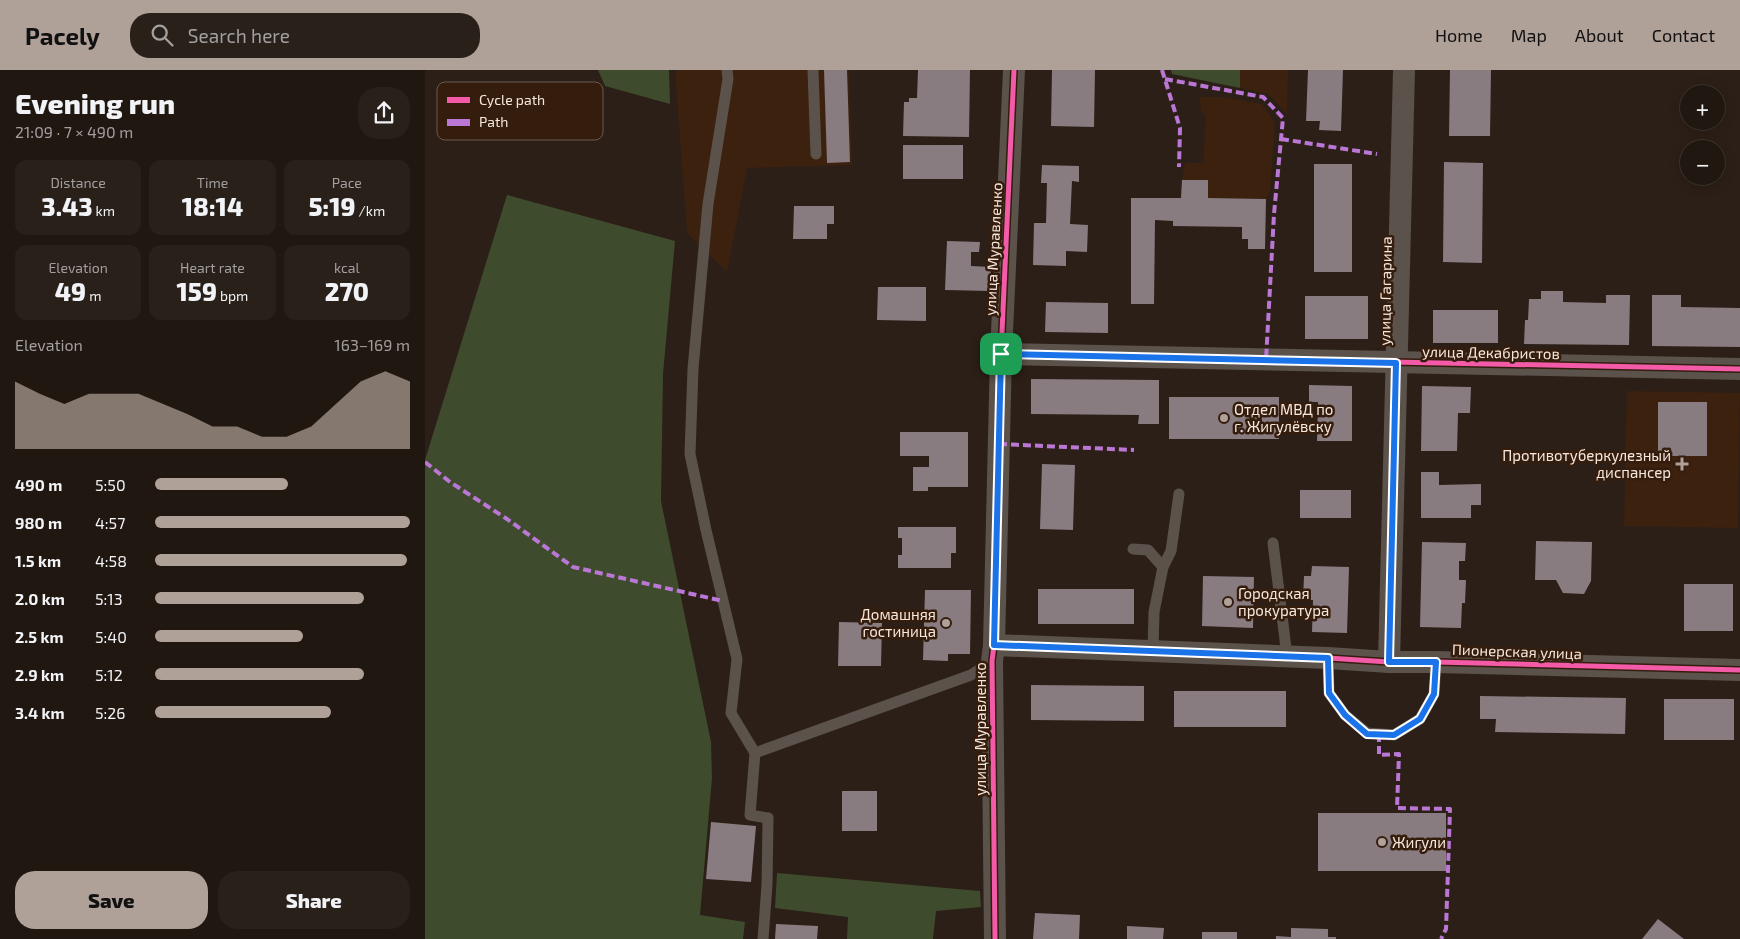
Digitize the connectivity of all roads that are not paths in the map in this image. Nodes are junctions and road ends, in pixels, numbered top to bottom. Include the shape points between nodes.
1 (727, 70) edge
2 (813, 70) edge
3 (1014, 70) edge
4 (1404, 70) edge
5 (816, 154) dead end
6 (1001, 354) junction
7 (1396, 363) junction
8 (1740, 369) edge
9 (1179, 494) dead end
10 (1273, 543) dead end
11 (1133, 549) dead end
12 (1163, 567) junction
13 (1153, 651) junction
14 (993, 653) junction
15 (1287, 656) junction
16 (1328, 658) junction
17 (1389, 662) junction
18 (1436, 662) junction
19 (1740, 670) edge
20 (755, 753) junction
21 (763, 939) edge
22 (995, 939) edge

1 - 20 lane via 708,204 693,369 691,454 737,659 731,713
2 - 5 lane
3 - 6 street, улица Муравленко
4 - 7 street, улица Гагарина
6 - 7 street, улица Декабристов
6 - 14 street, улица Муравленко
7 - 8 street, улица Декабристов
7 - 17 street, улица Гагарина
9 - 12 lane via 1171,551
10 - 15 lane
11 - 12 lane via 1148,550
12 - 13 lane via 1154,612
13 - 14 street, Пионерская улица
13 - 15 street, Пионерская улица
14 - 20 lane via 971,676
14 - 22 street, улица Муравленко
15 - 16 street, Пионерская улица
16 - 17 street, Пионерская улица
16 - 18 lane via 1329,693 1345,715 1367,734 1394,735 1420,719 1434,694
17 - 18 street, Пионерская улица
18 - 19 street, Пионерская улица
20 - 21 lane via 750,815 768,818

